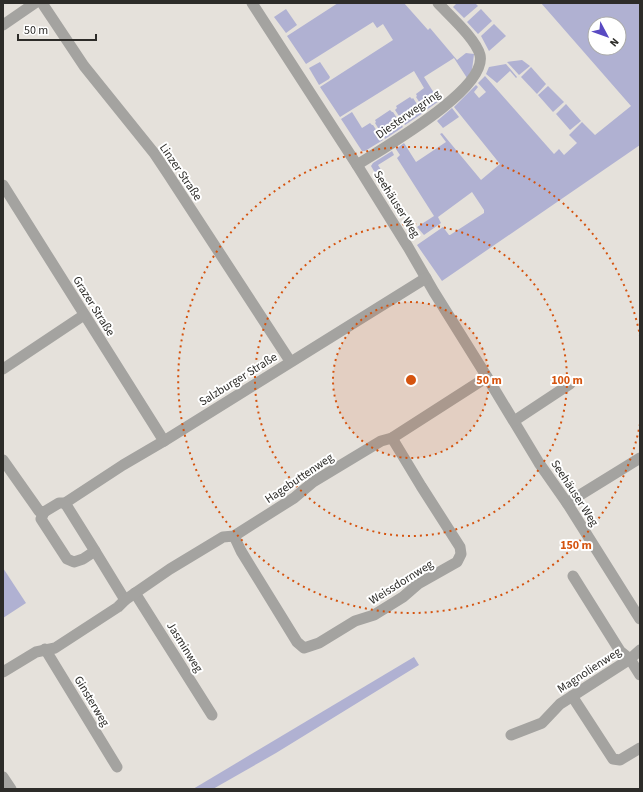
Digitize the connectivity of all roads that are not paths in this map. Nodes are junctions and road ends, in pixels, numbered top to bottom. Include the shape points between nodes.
1 (35, 3) edge
2 (42, 3) edge
3 (252, 3) edge
4 (438, 3) edge
5 (3, 25) edge
6 (357, 164) junction
7 (3, 185) edge
8 (426, 278) junction
9 (84, 315) junction
10 (290, 361) junction
11 (3, 370) edge
12 (487, 377) junction
13 (570, 384) dead end
14 (514, 421) junction
15 (392, 438) junction
16 (164, 441) junction
17 (640, 458) edge
18 (3, 460) edge
19 (65, 503) junction
20 (567, 503) junction
21 (44, 512) junction
22 (234, 536) junction
23 (95, 552) junction
24 (573, 576) dead end
25 (135, 593) junction
26 (125, 600) junction
27 (640, 619) edge
28 (45, 649) junction
29 (640, 650) edge
30 (630, 659) junction
31 (3, 672) edge
32 (640, 675) edge
33 (572, 696) junction
34 (212, 715) dead end
35 (511, 735) dead end
36 (640, 748) edge
37 (116, 767) dead end
38 (3, 777) edge
39 (11, 789) edge

1 - 5 street
2 - 10 street, Linzer Straße via 84,66 154,153
3 - 6 street, Seehäuser Weg
4 - 6 street, Diesterwegring via 476,46 480,61 479,69 470,82 431,117
6 - 8 street, Seehäuser Weg
7 - 9 street, Grazer Straße
8 - 10 street, Salzburger Straße
8 - 12 street, Seehäuser Weg
9 - 11 street
9 - 16 street, Grazer Straße
10 - 16 street, Salzburger Straße
12 - 14 street, Seehäuser Weg
12 - 15 street, Hagebuttenweg
13 - 14 street
14 - 20 street, Seehäuser Weg
15 - 22 street, Hagebuttenweg via 381,441 313,482 294,498
15 - 22 street, Weissdornweg via 460,547 461,554 457,562 418,584 374,615 355,622 311,647 304,648 297,642
16 - 19 street, Salzburger Straße via 123,464
17 - 20 street
18 - 21 street via 34,506
19 - 21 street, Salzburger Straße via 59,503
19 - 23 street
20 - 27 street, Seehäuser Weg
21 - 23 street via 41,519 67,559 74,562
22 - 25 street, Hagebuttenweg via 223,537
23 - 26 street
24 - 30 street via 620,651
25 - 26 street, Hagebuttenweg
25 - 34 street, Jasminweg
26 - 28 street, Hagebuttenweg via 55,648
28 - 31 street, Hagebuttenweg
28 - 37 street, Ginsterweg
29 - 30 street, Magnolienweg
30 - 32 street
30 - 33 street, Magnolienweg
33 - 35 street, Magnolienweg via 560,704 542,723
33 - 36 street via 613,759 620,760
38 - 39 street

